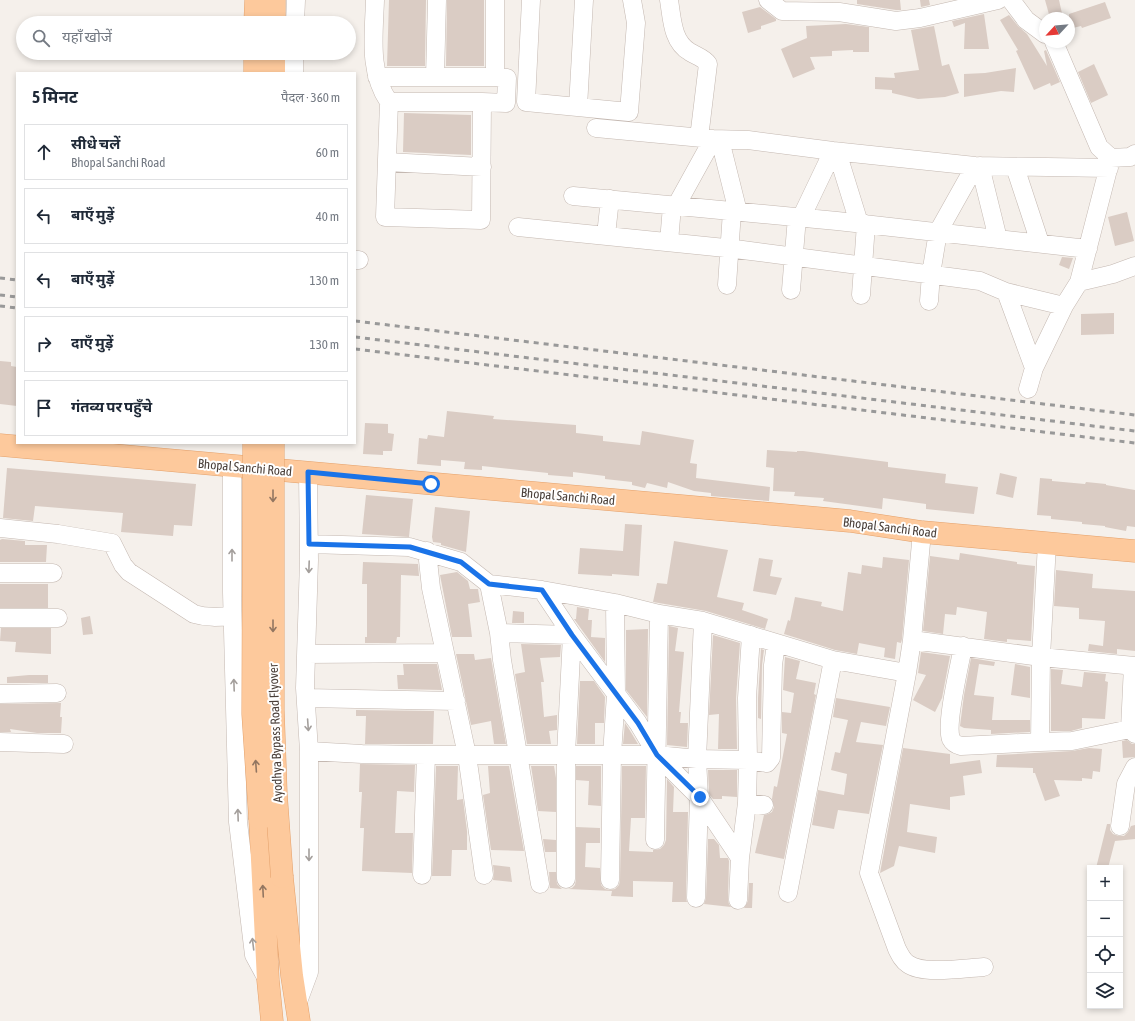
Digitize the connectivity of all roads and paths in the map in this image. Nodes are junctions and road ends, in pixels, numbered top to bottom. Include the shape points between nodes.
1 (256, 0) edge
2 (274, 0) edge
3 (296, 0) edge
4 (375, 0) edge
5 (437, 0) edge
6 (494, 0) edge
7 (531, 0) edge
8 (584, 0) edge
9 (632, 0) edge
10 (670, 0) edge
11 (768, 0) edge
12 (998, 0) edge
13 (1011, 0) edge
14 (255, 16) edge
15 (274, 16) edge
16 (295, 16) edge
17 (1039, 30) edge
18 (1057, 48) edge
19 (255, 60) edge
20 (274, 60) edge
21 (294, 60) edge
22 (255, 72) edge
23 (274, 72) edge
24 (294, 72) edge
25 (377, 77) junction
26 (435, 77) junction
27 (495, 77) junction
28 (389, 102) junction
29 (482, 102) junction
30 (578, 107) junction
31 (596, 128) dead end
32 (710, 139) junction
33 (835, 151) junction
34 (1135, 154) edge
35 (387, 162) junction
36 (1110, 163) junction
37 (978, 166) junction
38 (482, 167) junction
39 (1015, 167) junction
40 (573, 196) dead end
41 (610, 199) junction
42 (674, 206) junction
43 (735, 212) junction
44 (799, 217) junction
45 (862, 224) junction
46 (518, 226) dead end
47 (938, 232) junction
48 (606, 236) junction
49 (998, 239) junction
50 (669, 242) junction
51 (1040, 244) junction
52 (728, 248) junction
53 (1088, 249) junction
54 (794, 256) junction
55 (863, 265) junction
56 (1135, 266) edge
57 (931, 274) junction
58 (1079, 282) junction
59 (727, 285) dead end
60 (791, 290) dead end
61 (1006, 292) junction
62 (861, 295) dead end
63 (929, 301) dead end
64 (1064, 306) junction
65 (1034, 368) junction
66 (1028, 389) dead end
67 (254, 444) edge
68 (273, 444) edge
69 (0, 445) edge
70 (232, 465) junction
71 (308, 472) junction
72 (0, 528) edge
73 (922, 532) junction
74 (1047, 543) junction
75 (309, 544) junction
76 (427, 551) junction
77 (1135, 551) edge
78 (0, 573) edge
79 (54, 573) dead end
80 (489, 584) junction
81 (542, 590) junction
82 (615, 603) junction
83 (659, 614) junction
84 (232, 616) junction
85 (0, 618) edge
86 (58, 618) dead end
87 (703, 621) junction
88 (499, 633) junction
89 (572, 635) junction
90 (751, 635) junction
91 (912, 640) junction
92 (776, 644) junction
93 (963, 646) junction
94 (445, 653) junction
95 (306, 654) junction
96 (1041, 657) junction
97 (833, 660) junction
98 (1134, 666) edge
99 (907, 673) junction
100 (57, 693) dead end
101 (0, 694) edge
102 (616, 694) junction
103 (306, 698) junction
104 (456, 701) junction
105 (1132, 732) edge
106 (0, 742) edge
107 (1040, 742) junction
108 (64, 744) dead end
109 (310, 751) junction
110 (467, 754) junction
111 (518, 754) junction
112 (566, 754) junction
113 (426, 755) junction
114 (612, 755) junction
115 (657, 755) junction
116 (697, 759) junction
117 (748, 760) junction
118 (1135, 767) edge
119 (700, 797) junction
120 (1120, 826) dead end
121 (655, 840) dead end
122 (740, 858) junction
123 (484, 875) dead end
124 (422, 876) dead end
125 (566, 879) dead end
126 (610, 880) dead end
127 (540, 884) dead end
128 (788, 893) dead end
129 (696, 898) dead end
130 (738, 900) dead end
131 (984, 967) dead end
132 (268, 980) junction
133 (297, 1014) edge
134 (272, 1021) edge

1 - 14 main road
2 - 15 main road
3 - 16 street
4 - 25 street via 374,62
5 - 26 street
6 - 27 street
7 - 30 street via 526,102
8 - 30 street
9 - 30 street via 636,23 628,112
10 - 32 street via 674,26 681,44 708,64
11 - 12 street via 782,11 839,12 896,21
13 - 17 street via 1026,20
18 - 36 street via 1099,148
19 - 22 main road
20 - 23 main road
21 - 24 street
25 - 26 street
25 - 28 street
26 - 27 street
27 - 29 street via 507,78 506,102
28 - 29 street
28 - 35 street
29 - 38 street
31 - 32 street
32 - 33 street via 748,140
32 - 42 street
32 - 43 street
33 - 37 street
33 - 44 street
33 - 45 street
34 - 36 street
35 - 38 street
35 - 38 street via 386,217 481,220
36 - 39 street
36 - 53 street
37 - 39 street
37 - 47 street
37 - 49 street
39 - 51 street
40 - 41 street
41 - 42 street
41 - 48 street
42 - 43 street
42 - 50 street
43 - 44 street
43 - 52 street
44 - 45 street
44 - 54 street
45 - 47 street
45 - 55 street
46 - 48 street
47 - 49 street
47 - 57 street
48 - 50 street
49 - 51 street
50 - 52 street
51 - 53 street
52 - 54 street
52 - 59 street
53 - 58 street
54 - 55 street
54 - 60 street
55 - 57 street
55 - 62 street
56 - 58 street
57 - 61 street via 980,281
57 - 63 street
58 - 64 street
61 - 64 street
61 - 65 street
64 - 65 street
65 - 66 street
132 -> 67 main road, Ayodhya Bypass Road Flyover, bridge via 253,714
68 -> 133 main road, Ayodhya Bypass Road Flyover, bridge via 273,710 276,794
69 - 70 main road, Bhopal Sanchi Road
70 - 71 main road, Bhopal Sanchi Road
84 -> 70 street
71 - 73 main road, Bhopal Sanchi Road via 850,521
71 - 75 street
72 - 84 street via 112,543 129,572 194,614 211,617
73 - 74 main road, Bhopal Sanchi Road
73 - 91 street
74 - 77 main road, Bhopal Sanchi Road
74 - 96 street
75 - 76 street via 410,547
75 -> 95 street
76 - 80 street via 461,562
76 - 94 street via 431,588
78 - 79 street
80 - 81 street
80 - 88 street
81 - 82 street
81 - 89 street
82 - 83 street
82 - 102 street
83 - 87 street
83 - 115 street
132 -> 84 street via 254,955 238,822
85 - 86 street
87 - 90 street
87 - 116 street
88 - 89 street
88 - 111 street
89 - 102 street
89 - 112 street
90 - 92 street
90 - 117 street via 746,698
91 - 93 street
91 - 99 street
92 - 97 street
92 - 117 street via 773,665 772,758 767,763
93 - 96 street
93 - 107 street via 950,730 951,739 955,744 961,746
94 - 95 street
94 - 104 street
95 - 103 street
96 - 98 street
96 - 107 street
97 - 99 street
97 - 128 street
98 - 105 street
99 - 131 street via 869,873 897,949 908,965 927,970
100 - 101 street
102 - 114 street
102 - 115 street via 638,723
103 - 104 street
103 -> 109 street
104 - 110 street
105 - 107 street via 1072,741
106 - 108 street
109 - 113 street
109 -> 133 street via 309,972
110 - 111 street
110 - 113 street
110 - 123 street
111 - 112 street
111 - 127 street
112 - 114 street
112 - 125 street
113 - 124 street
114 - 115 street
114 - 126 street
115 - 116 street
115 - 119 street
115 - 121 street
116 - 117 street
116 - 119 street
117 - 122 street via 755,804
118 - 120 street via 1126,784
119 - 122 street
119 - 129 street
122 - 130 street
132 - 134 main road, Ayodhya Bypass Road Flyover

